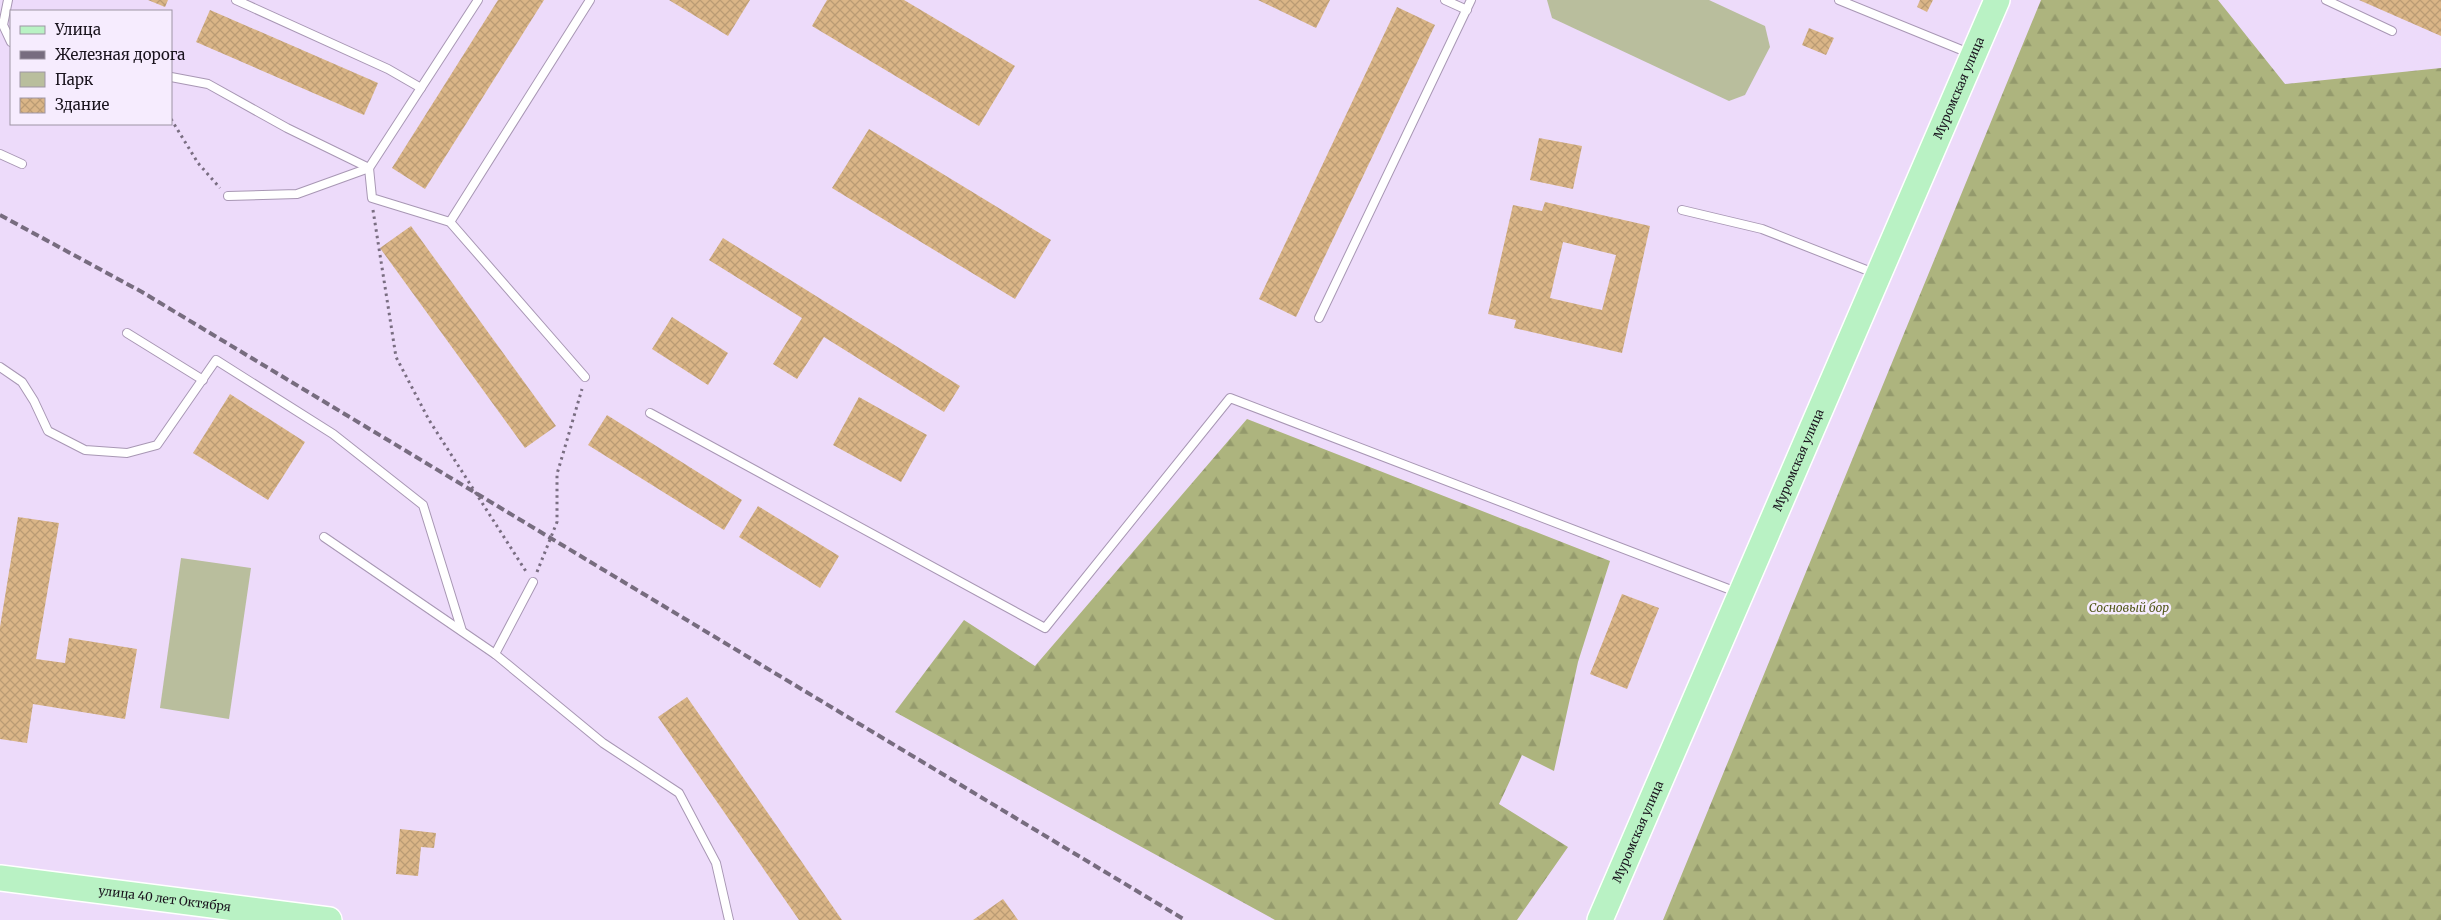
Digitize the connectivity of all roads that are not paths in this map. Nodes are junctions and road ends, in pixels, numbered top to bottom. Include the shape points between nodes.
1 (8, 0) edge
2 (236, 0) edge
3 (478, 0) edge
4 (590, 0) edge
5 (1445, 0) edge
6 (1471, 0) edge
7 (1839, 0) edge
8 (1997, 0) edge
9 (2326, 0) edge
10 (1466, 10) junction
11 (2392, 31) dead end
12 (10, 40) edge
13 (1974, 55) junction
14 (172, 77) edge
15 (421, 88) junction
16 (0, 154) edge
17 (22, 164) dead end
18 (369, 168) junction
19 (228, 196) road end
20 (1682, 210) dead end
21 (450, 222) junction
22 (1878, 275) junction
23 (1319, 318) dead end
24 (128, 333) dead end
25 (0, 367) edge
26 (585, 377) road end
27 (203, 380) junction
28 (650, 413) dead end
29 (324, 537) dead end
30 (533, 582) road end
31 (1741, 594) junction
32 (462, 631) junction
33 (495, 654) junction
34 (0, 878) edge
35 (329, 920) edge
36 (729, 920) edge
37 (1600, 920) edge

1 - 12 lane via 3,25
2 - 15 lane via 388,69
3 - 15 lane
4 - 21 lane
5 - 10 lane
6 - 10 lane
7 - 13 lane
8 - 13 main road, Муромская улица
9 - 11 lane
10 - 23 lane
13 - 22 main road, Муромская улица
14 - 18 lane via 208,84
15 - 18 lane
16 - 17 lane
18 - 19 lane via 297,194
18 - 21 lane via 372,198
20 - 22 lane via 1762,229
21 - 26 lane
22 - 31 main road, Муромская улица
24 - 27 lane
25 - 27 lane via 22,382 48,431 84,450 127,453 157,445
27 - 32 lane via 216,360 333,434 423,505
28 - 31 lane via 1045,628 1230,398
29 - 32 lane
30 - 33 lane
31 - 37 main road, Муромская улица
32 - 33 lane
33 - 36 lane via 603,743 679,793 716,864
34 - 35 main road, улица 40 лет Октября

